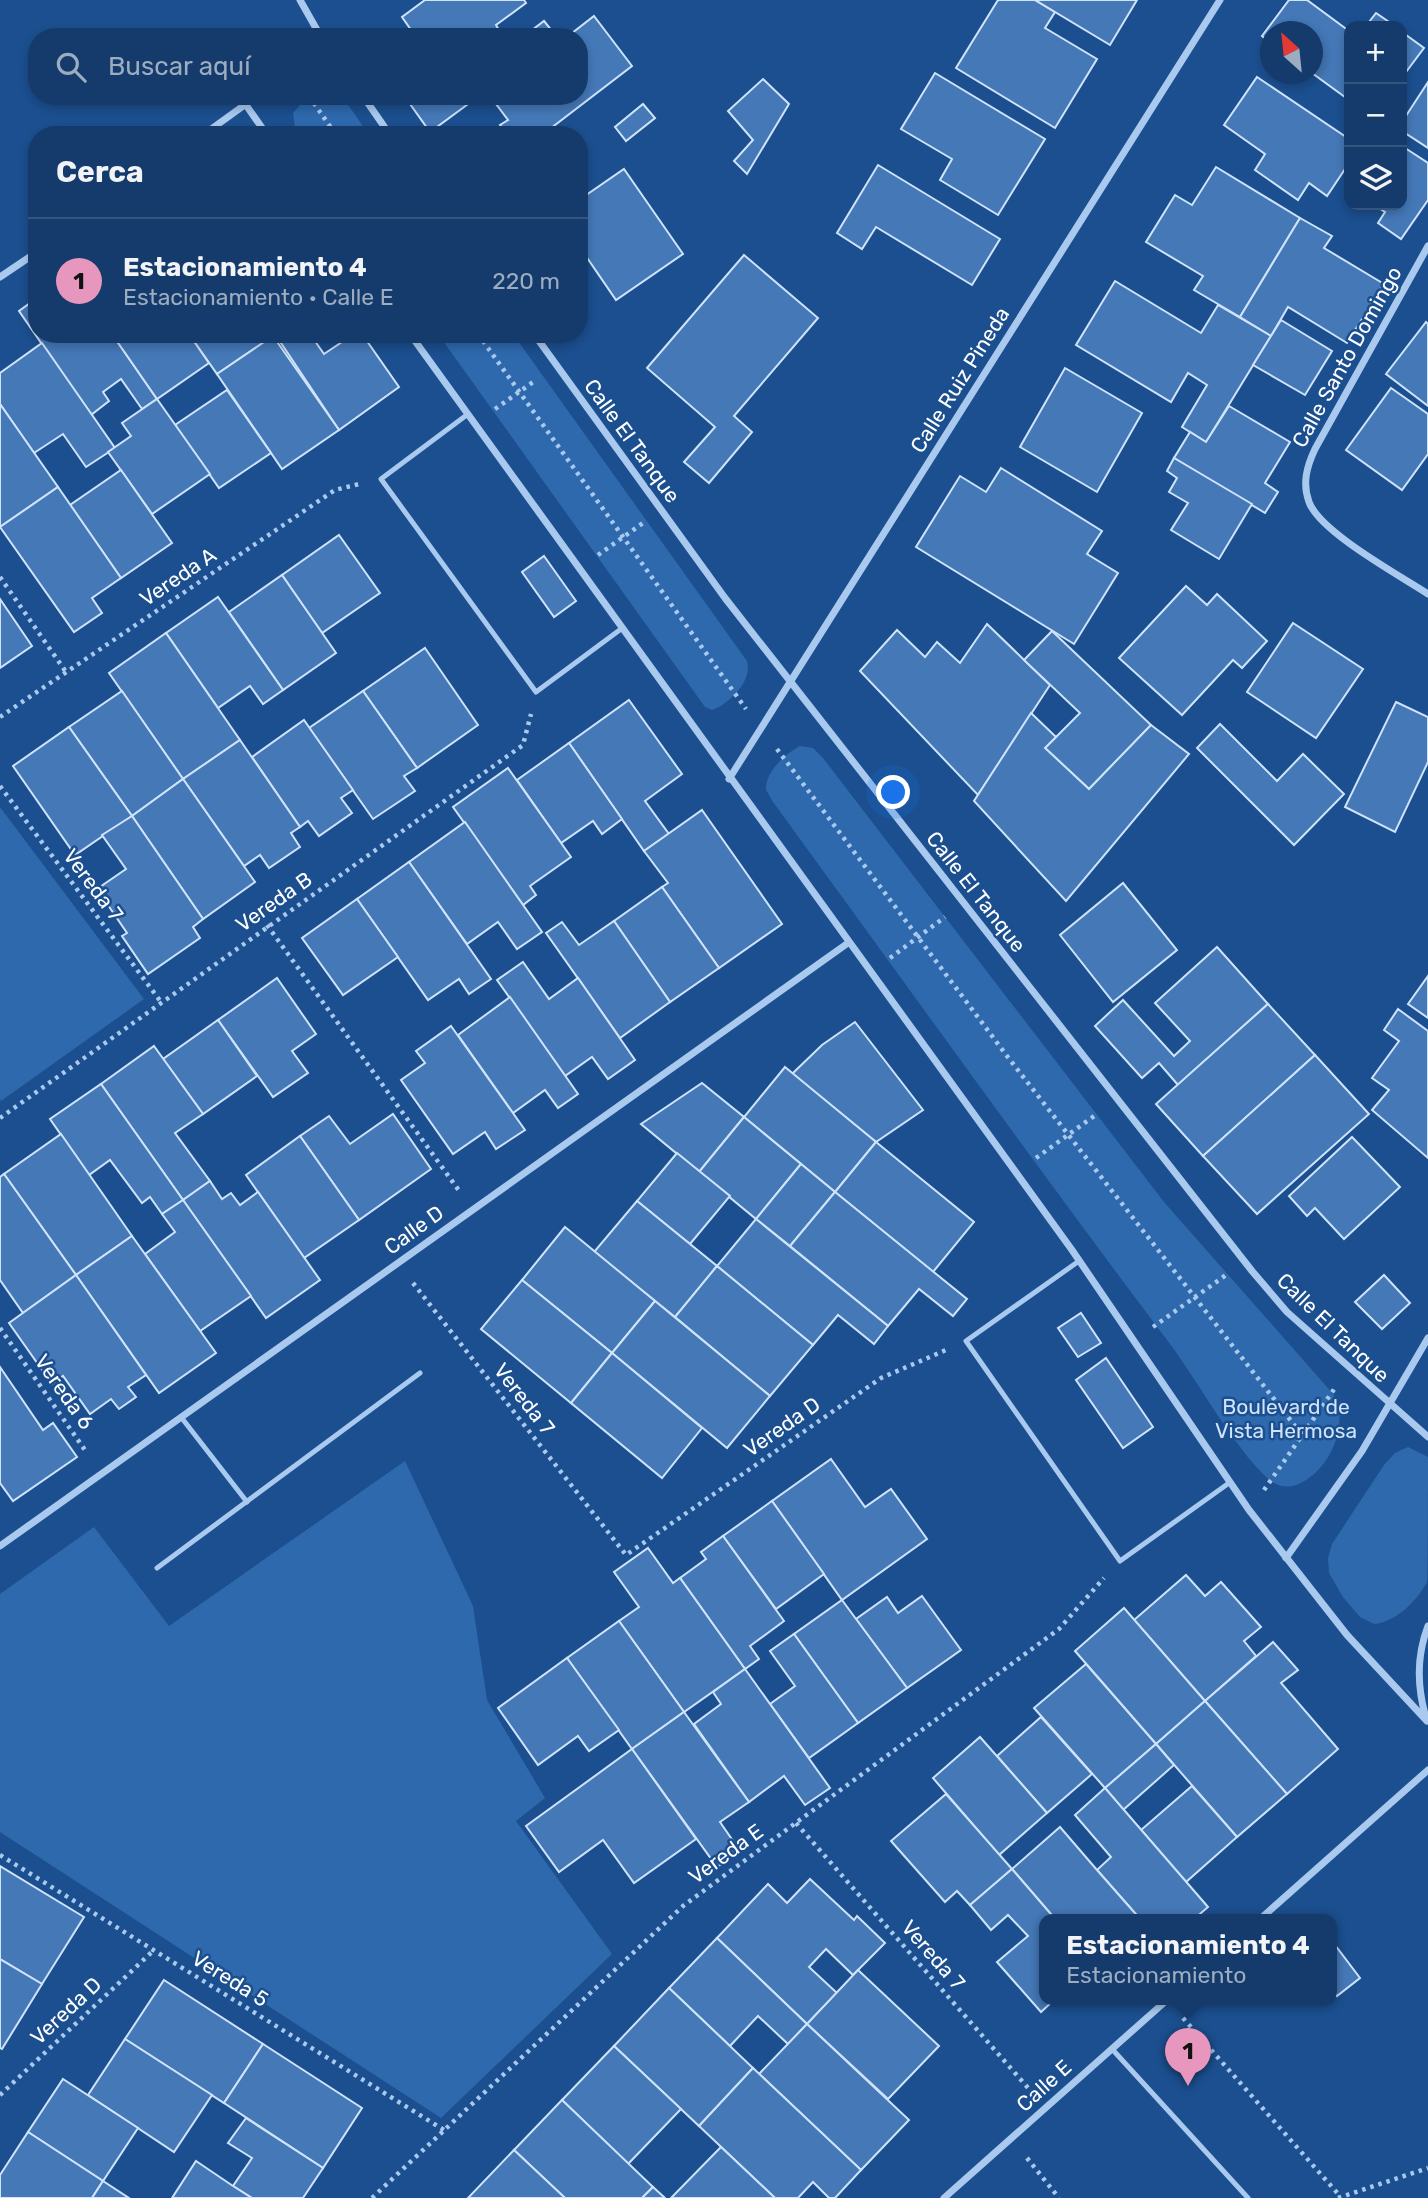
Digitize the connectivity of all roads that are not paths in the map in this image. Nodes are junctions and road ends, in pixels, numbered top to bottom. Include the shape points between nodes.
1 (300, 0) edge
2 (1220, 0) edge
3 (316, 28) edge
4 (246, 105) joint
5 (369, 105) edge
6 (216, 126) edge
7 (261, 126) edge
8 (384, 126) edge
9 (1428, 246) edge
10 (28, 258) edge
11 (0, 277) edge
12 (417, 343) edge
13 (540, 343) edge
14 (468, 414) junction
15 (1428, 594) edge
16 (621, 629) junction
17 (790, 682) junction
18 (729, 779) junction
19 (848, 943) junction
20 (1079, 1261) junction
21 (1428, 1338) edge
22 (419, 1373) dead end
23 (1388, 1404) junction
24 (181, 1417) junction
25 (1428, 1437) edge
26 (1229, 1483) junction
27 (247, 1502) junction
28 (0, 1546) edge
29 (1286, 1558) junction
30 (157, 1568) dead end
31 (1428, 1626) edge
32 (1427, 1723) edge
33 (1428, 1770) edge
34 (1266, 1914) edge
35 (1161, 2005) edge
36 (1112, 2049) junction
37 (944, 2198) edge
38 (1248, 2198) edge

1 - 3 street
2 - 17 street, Calle Ruiz Pineda
4 - 6 street
4 - 7 street
5 - 8 street
9 - 15 street, Calle Santo Domingo via 1305,475 1309,502 1324,523
10 - 11 street
12 - 14 street
13 - 17 street, Calle El Tanque
14 - 16 street
14 - 16 lane via 381,479 536,692
16 - 18 street
17 - 18 street, Calle Ruiz Pineda
17 - 23 street, Calle El Tanque via 1244,1262 1287,1312
18 - 19 street
19 - 20 street
19 - 24 street, Calle D
20 - 26 street
20 - 26 lane via 966,1341 1120,1561
21 - 23 street
22 - 27 lane
23 - 25 street, Calle El Tanque
23 - 29 street via 1362,1451
24 - 27 lane
24 - 28 street, Calle D
26 - 29 street
27 - 30 lane
29 - 32 street
31 - 32 street via 1418,1668
33 - 34 street
35 - 36 street, Calle E
36 - 37 street, Calle E
36 - 38 lane

